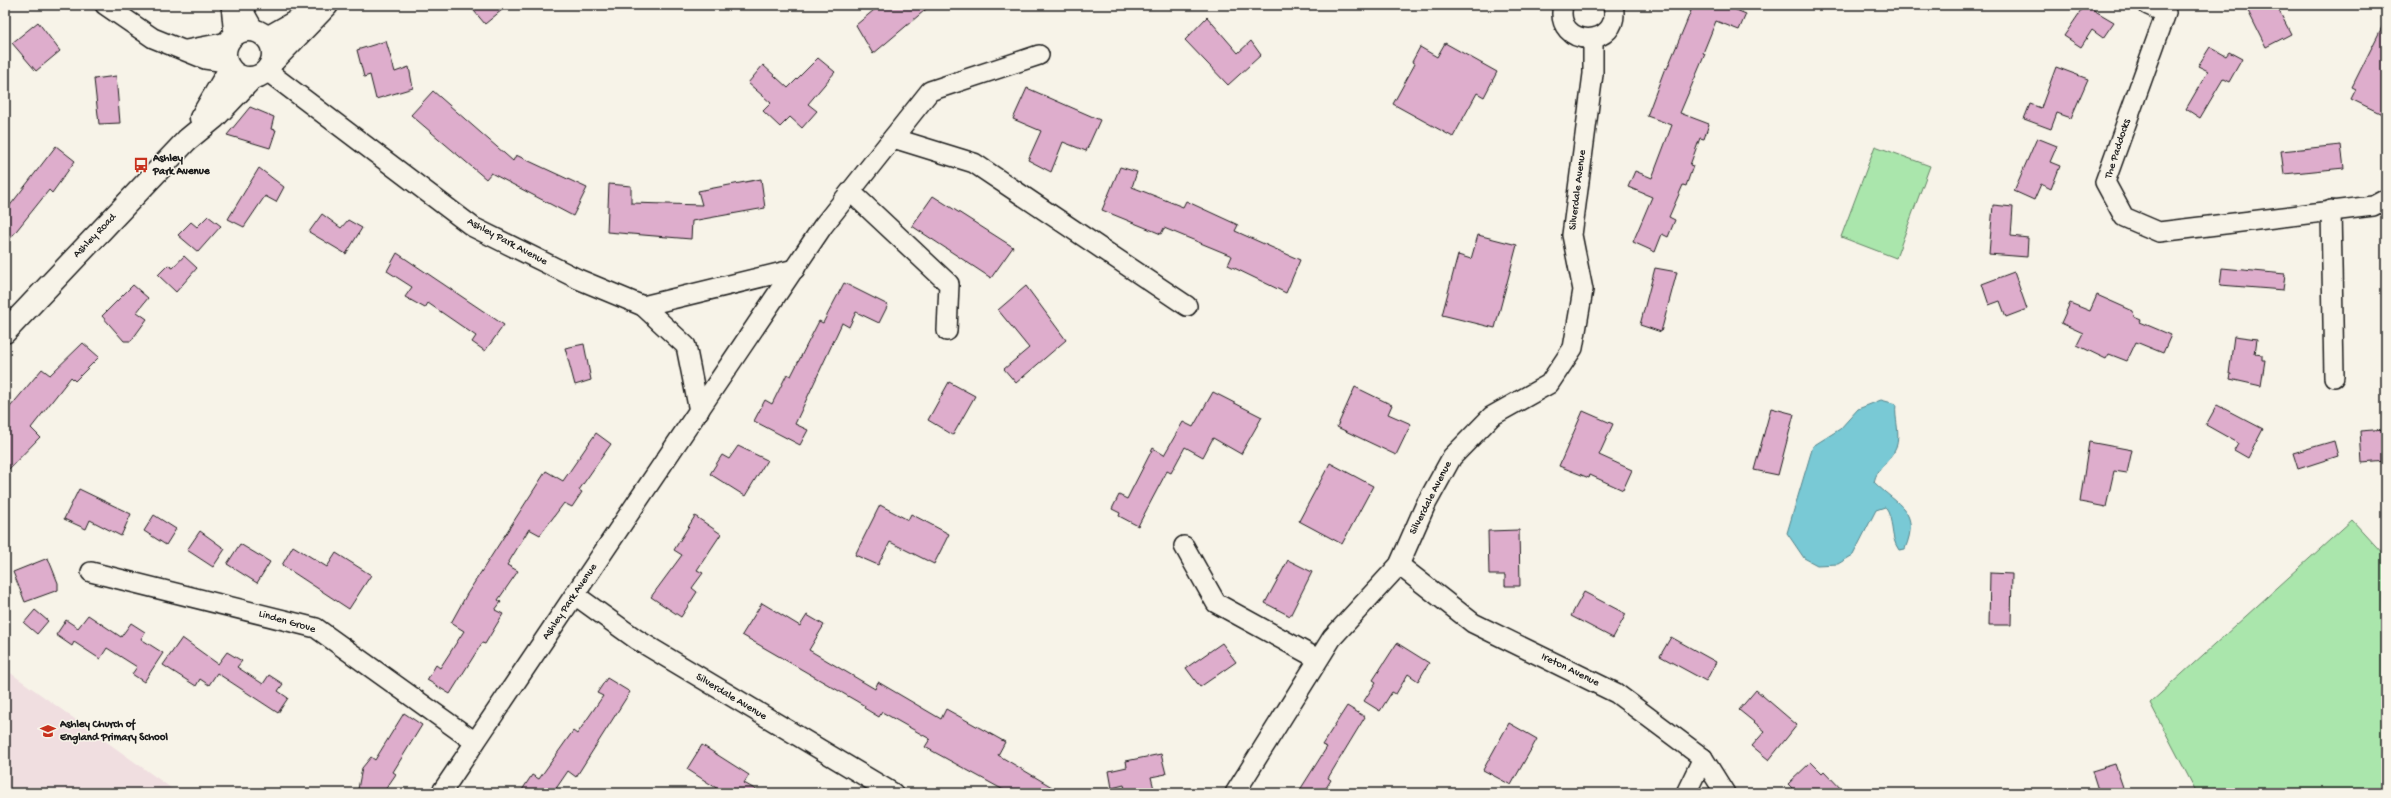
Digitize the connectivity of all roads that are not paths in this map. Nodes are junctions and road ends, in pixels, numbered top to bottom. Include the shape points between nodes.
1 (105, 5) edge
2 (231, 5) edge
3 (240, 5) edge
4 (1562, 5) edge
5 (1613, 5) edge
6 (2148, 5) edge
7 (326, 6) edge
8 (1593, 39) junction
9 (240, 46) junction
10 (1039, 54) dead end
11 (264, 70) junction
12 (892, 138) junction
13 (187, 140) junction
14 (851, 192) junction
15 (2386, 200) edge
16 (2331, 210) junction
17 (795, 268) junction
18 (644, 306) junction
19 (1187, 306) dead end
20 (5, 332) edge
21 (947, 332) dead end
22 (2334, 376) dead end
23 (699, 411) junction
24 (1184, 546) dead end
25 (1399, 565) junction
26 (91, 572) dead end
27 (575, 595) junction
28 (1318, 659) junction
29 (475, 742) junction
30 (1703, 758) junction
31 (441, 793) edge
32 (893, 793) edge
33 (1235, 793) edge
34 (1686, 793) edge
35 (1725, 793) edge

1 - 9 street via 153,38 205,60
2 - 9 street
3 - 9 street
4 - 8 street via 1564,23 1569,31 1584,39
5 - 8 street via 1614,14 1610,27 1601,36
6 - 16 street, The Paddocks via 2166,13 2106,182 2124,217 2159,232
7 - 9 main road, Ashley Road
7 - 11 main road, Ashley Road
8 - 25 street, Silverdale Avenue via 1593,74 1572,235 1583,290 1573,348 1549,384 1492,416 1452,457 1425,506
9 - 11 main road via 272,46
9 - 11 main road via 236,75
9 - 13 main road, Ashley Road via 209,106
10 - 12 street, Ashley Park Avenue via 930,91
11 - 13 main road, Ashley Road
11 - 18 street, Ashley Park Avenue via 473,226 578,278
12 - 14 street, Ashley Park Avenue
12 - 19 street via 974,163
13 - 20 main road, Ashley Road
14 - 17 street, Ashley Park Avenue via 823,226
14 - 21 street via 949,284
15 - 16 street, The Paddocks via 2373,206
16 - 22 street
17 - 18 street
17 - 23 street, Ashley Park Avenue
18 - 23 street, Ashley Park Avenue via 686,346
23 - 27 street, Ashley Park Avenue
24 - 28 street via 1216,603
25 - 28 street, Silverdale Avenue via 1332,638
25 - 30 street, Ireton Avenue via 1473,623 1616,693
26 - 29 street, Linden Grove via 316,628
27 - 29 street, Ashley Park Avenue
27 - 32 street, Silverdale Avenue via 636,639
28 - 33 street, Silverdale Avenue
29 - 31 street, Ashley Park Avenue
30 - 34 street
30 - 35 street, Ireton Avenue

